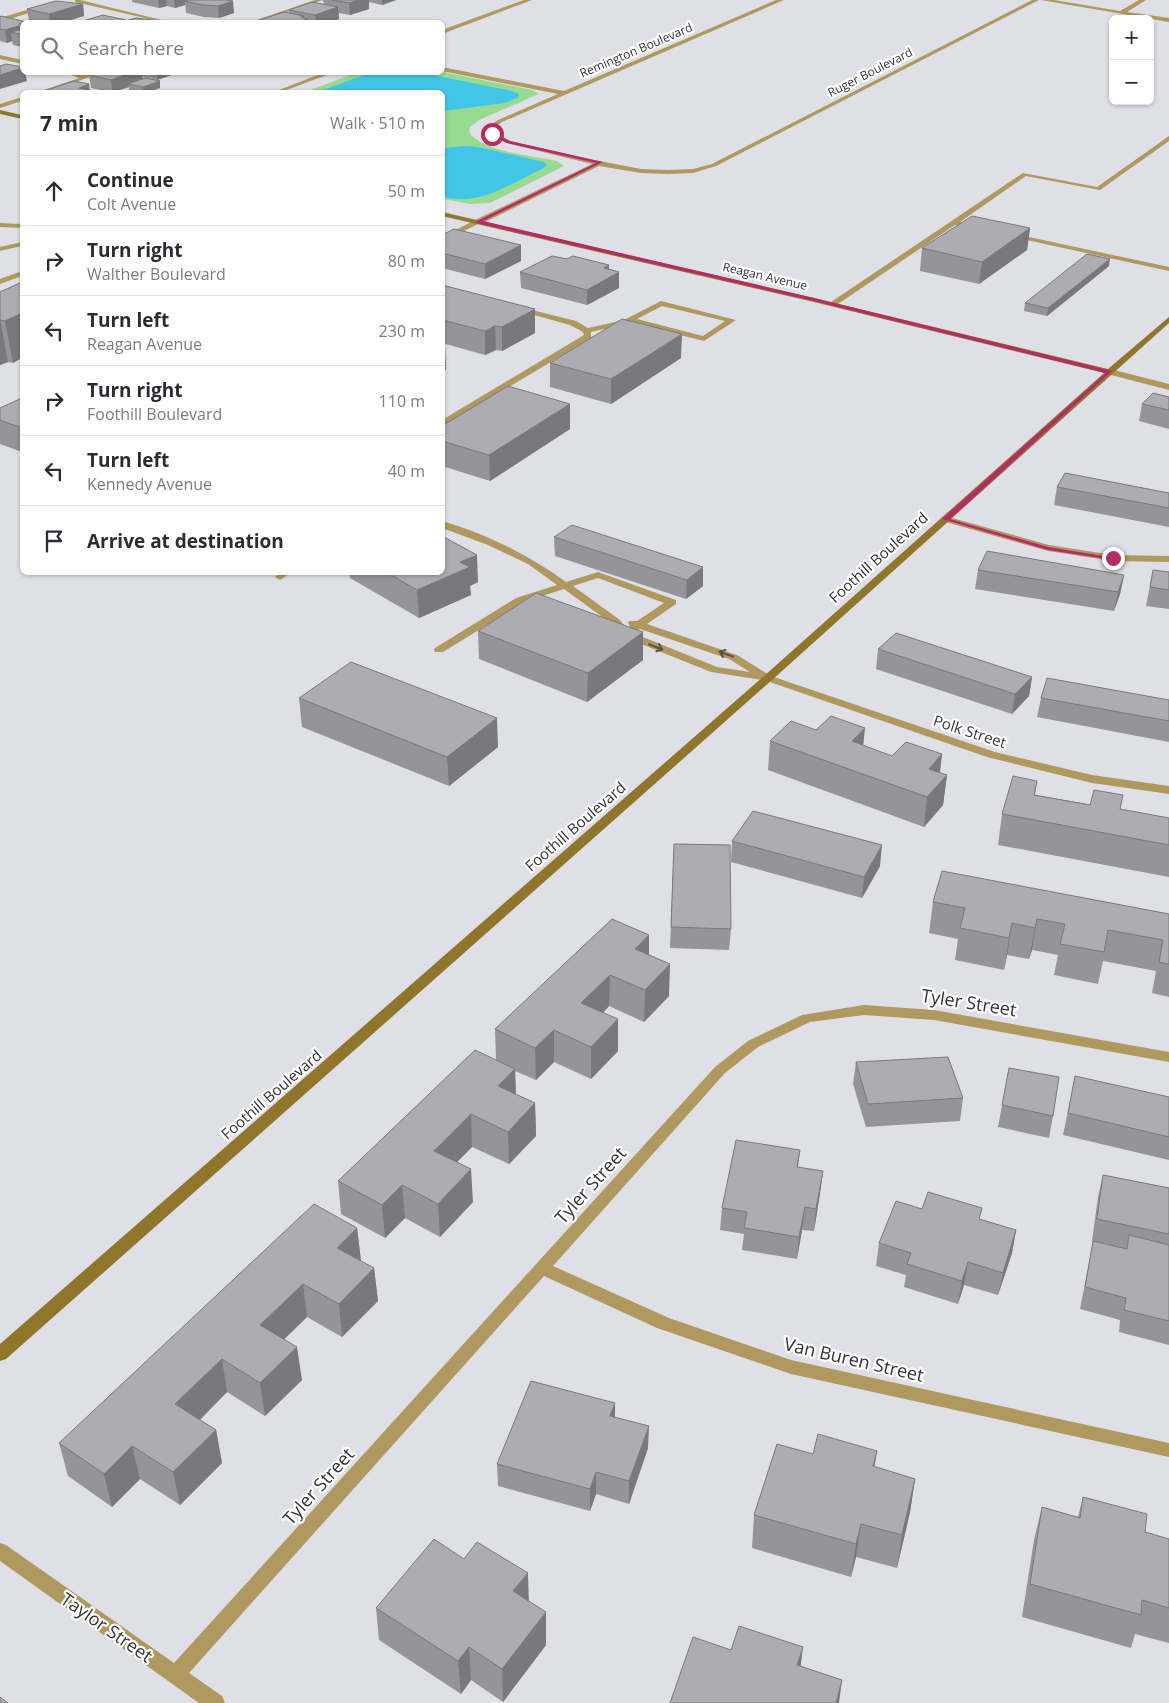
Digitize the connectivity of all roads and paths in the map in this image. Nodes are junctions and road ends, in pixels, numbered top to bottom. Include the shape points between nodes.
1 (85, 0) edge
2 (320, 0) edge
3 (529, 0) edge
4 (781, 0) edge
5 (1036, 0) edge
6 (1044, 0) edge
7 (1143, 0) edge
8 (77, 1) junction
9 (68, 3) edge
10 (51, 6) edge
11 (1122, 12) junction
12 (0, 20) edge
13 (158, 20) edge
14 (259, 20) edge
15 (1169, 20) edge
16 (445, 31) edge
17 (0, 57) edge
18 (20, 62) edge
19 (445, 70) edge
20 (76, 75) edge
21 (94, 75) edge
22 (324, 75) edge
23 (86, 78) junction
24 (47, 90) edge
25 (282, 90) edge
26 (565, 93) junction
27 (20, 100) edge
28 (0, 106) edge
29 (0, 112) edge
30 (20, 117) edge
31 (500, 121) joint
32 (1169, 138) edge
33 (601, 162) junction
34 (445, 215) edge
35 (478, 222) junction
36 (1, 223) edge
37 (954, 223) junction
38 (20, 226) edge
39 (982, 229) edge
40 (1002, 233) edge
41 (445, 238) edge
42 (20, 244) edge
43 (0, 249) edge
44 (1169, 269) edge
45 (20, 274) edge
46 (0, 282) edge
47 (832, 304) junction
48 (508, 305) edge
49 (1169, 319) edge
50 (630, 320) junction
51 (587, 331) junction
52 (1110, 372) junction
53 (1169, 386) edge
54 (445, 422) edge
55 (945, 519) junction
56 (445, 525) edge
57 (1169, 559) edge
58 (565, 585) junction
59 (616, 622) junction
60 (640, 624) junction
61 (625, 634) junction
62 (439, 650) dead end
63 (768, 678) junction
64 (1169, 790) edge
65 (1169, 1057) edge
66 (542, 1268) junction
67 (0, 1354) edge
68 (1169, 1450) edge
69 (0, 1551) edge
70 (175, 1675) junction
71 (215, 1703) edge

1 - 8 street
2 - 14 street
3 - 16 street
4 - 26 street, Remington Boulevard
5 - 33 street, Ruger Boulevard via 693,172 668,174
6 - 11 street
7 - 11 street
8 - 9 street
8 - 13 street
10 - 12 street
11 - 15 street
17 - 18 street
19 - 26 street
20 - 23 street
21 - 23 street
22 - 25 street
23 - 24 street
26 - 31 street, Remington Boulevard
27 - 28 street
29 - 30 main road
31 - 33 street, Ruger Boulevard via 492,126 492,134 497,137
32 - 37 street via 1098,189 1025,174
33 - 35 street
34 - 35 main road, Reagan Avenue
35 - 41 street
35 - 47 main road, Reagan Avenue
36 - 38 street
37 - 39 street
37 - 47 street
40 - 44 street
42 - 43 street
45 - 46 street
47 - 52 main road, Reagan Avenue
48 - 51 street via 573,323
49 - 52 main road, Foothill Boulevard
50 - 50 street via 661,303 732,320 704,339
50 - 51 street
51 - 54 street via 588,336 583,341
52 - 53 street, Reagan Avenue
52 - 55 main road, Foothill Boulevard
55 - 57 street via 1048,548 1113,558
55 - 63 main road, Foothill Boulevard
56 - 58 street via 532,562
58 - 59 street
58 - 60 street via 598,575 672,602
58 - 62 street via 520,600
59 - 60 street
59 - 61 street
60 - 61 street
63 -> 60 street via 733,657
61 -> 63 street via 715,670
63 - 64 street, Polk Street via 991,755 1092,779
63 - 67 main road, Foothill Boulevard
65 - 66 street, Tyler Street via 934,1015 864,1010 807,1018 753,1044 720,1070
66 - 68 street, Van Buren Street via 663,1323 790,1367
66 - 70 street, Tyler Street
69 - 70 street, Taylor Street
70 - 71 street, Taylor Street

